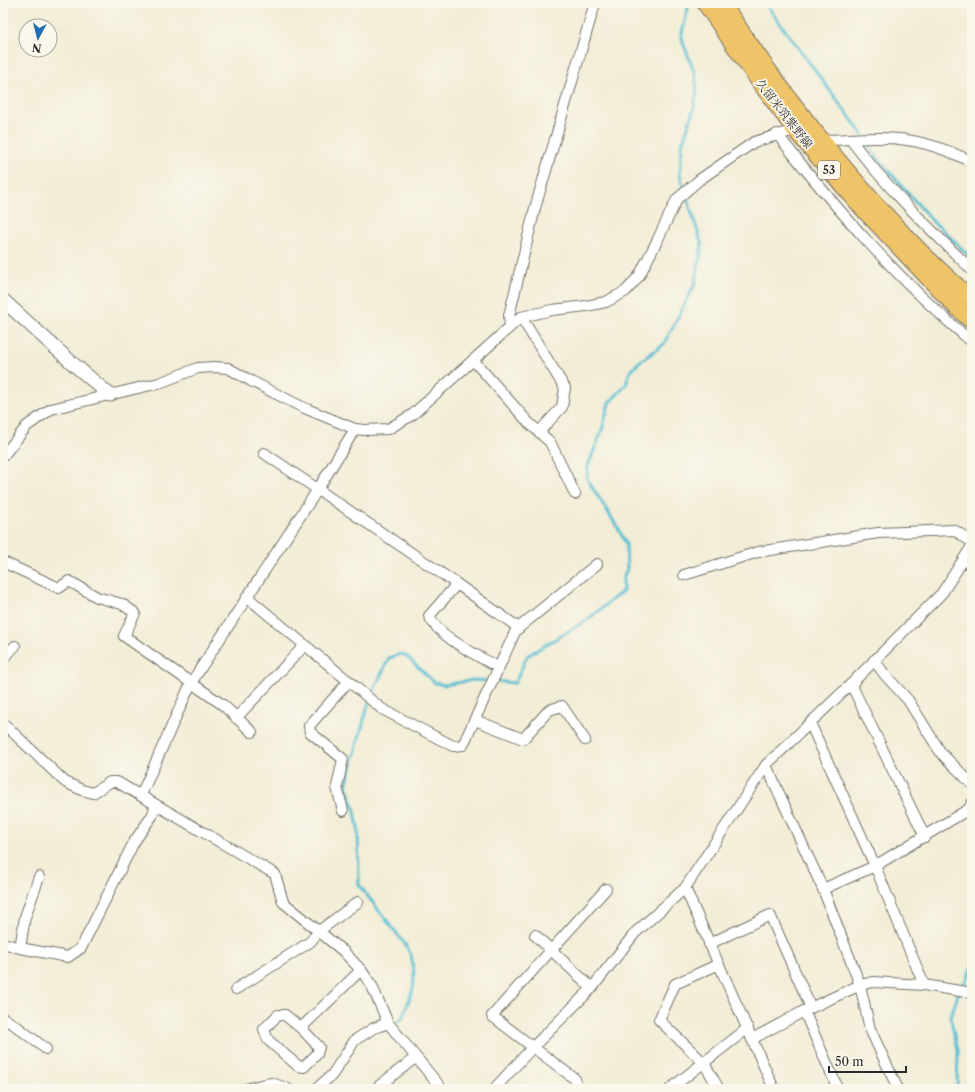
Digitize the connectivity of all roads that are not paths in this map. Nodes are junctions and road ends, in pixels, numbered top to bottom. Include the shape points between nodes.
1 (595, 3) edge
2 (705, 3) edge
3 (722, 3) edge
4 (795, 130) junction
5 (777, 134) junction
6 (822, 140) junction
7 (851, 140) junction
8 (972, 162) edge
9 (972, 270) edge
10 (3, 300) edge
11 (972, 300) edge
12 (521, 317) junction
13 (972, 321) edge
14 (510, 326) junction
15 (972, 342) edge
16 (473, 360) junction
17 (110, 395) junction
18 (355, 429) junction
19 (539, 432) junction
20 (264, 452) dead end
21 (3, 456) edge
22 (318, 489) junction
23 (575, 494) dead end
24 (972, 542) edge
25 (972, 546) edge
26 (3, 562) edge
27 (598, 564) dead end
28 (684, 575) dead end
29 (457, 584) junction
30 (247, 597) junction
31 (519, 628) junction
32 (305, 645) junction
33 (15, 646) dead end
34 (3, 659) edge
35 (874, 660) junction
36 (499, 668) junction
37 (348, 682) junction
38 (191, 684) junction
39 (851, 684) junction
40 (236, 718) junction
41 (475, 720) junction
42 (3, 723) edge
43 (810, 723) junction
44 (252, 732) dead end
45 (585, 740) dead end
46 (766, 765) junction
47 (972, 784) edge
48 (141, 795) junction
49 (972, 803) edge
50 (156, 805) junction
51 (343, 811) dead end
52 (925, 837) junction
53 (875, 866) junction
54 (40, 877) dead end
55 (685, 888) junction
56 (606, 889) dead end
57 (823, 889) junction
58 (358, 902) dead end
59 (319, 931) junction
60 (535, 935) dead end
61 (3, 943) edge
62 (709, 944) junction
63 (20, 948) junction
64 (551, 951) junction
65 (717, 965) junction
66 (361, 970) junction
67 (860, 985) junction
68 (924, 985) junction
69 (592, 988) junction
70 (236, 989) dead end
71 (972, 993) edge
72 (807, 1010) junction
73 (3, 1018) edge
74 (388, 1023) junction
75 (301, 1028) junction
76 (748, 1028) junction
77 (752, 1039) junction
78 (532, 1048) junction
79 (46, 1049) dead end
80 (415, 1058) junction
81 (704, 1063) junction
82 (246, 1089) edge
83 (288, 1089) edge
84 (316, 1089) edge
85 (375, 1089) edge
86 (442, 1089) edge
87 (494, 1089) edge
88 (578, 1089) edge
89 (670, 1089) edge
90 (719, 1089) edge
91 (774, 1089) edge
92 (838, 1089) edge
93 (898, 1089) edge

1 - 14 street via 535,208 509,316
2 - 4 main road, 久留米筑紫野線 / 53
3 - 6 main road, 久留米筑紫野線 / 53 via 769,73
4 - 5 street
4 - 13 main road, 久留米筑紫野線 / 53 via 870,216
5 - 12 street via 754,142 676,199 639,276 626,291 606,302
5 - 15 street via 899,275
6 - 7 street
6 - 11 main road, 久留米筑紫野線 / 53 via 919,250
7 - 8 street via 907,140 937,147
7 - 9 street via 871,166
10 - 17 street
12 - 14 street
12 - 19 street via 565,388 562,407
14 - 16 street
16 - 18 street via 406,419 388,429
16 - 19 street
17 - 18 street via 159,383 198,368 228,368 302,407
17 - 21 street via 51,409 27,426
18 - 22 street
19 - 23 street via 550,442
20 - 22 street
22 - 29 street
22 - 30 street
24 - 28 street via 954,530 878,534 758,552
25 - 35 street via 942,593
26 - 38 street via 59,588 68,581 97,596 122,604 135,613 124,636
27 - 31 street
29 - 31 street
29 - 36 street via 429,616 432,622 451,639
30 - 32 street
30 - 38 street
31 - 36 street
32 - 37 street
32 - 40 street
33 - 34 street
35 - 39 street
35 - 47 street via 908,700 941,753
36 - 41 street
37 - 41 street via 382,709 453,746 463,745
37 - 51 street via 309,726 310,732 343,759 337,787
38 - 40 street via 223,705
38 - 48 street
39 - 43 street
39 - 52 street
40 - 44 street
41 - 45 street via 523,739 549,710 562,706
42 - 48 street via 65,782 93,793 110,782 117,782
43 - 46 street
43 - 53 street
46 - 55 street
46 - 57 street
48 - 50 street
49 - 52 street via 969,809
50 - 59 street via 275,874 283,902
50 - 63 street via 152,816 134,842 81,948 68,957
52 - 53 street
53 - 57 street
53 - 68 street
54 - 63 street via 25,917
55 - 62 street
55 - 69 street via 635,933
56 - 64 street
57 - 67 street
58 - 59 street
59 - 66 street
59 - 70 street via 310,942
60 - 64 street
61 - 63 street
62 - 65 street
62 - 72 street via 770,915
64 - 69 street
64 - 78 street via 492,1016
65 - 76 street
65 - 81 street via 675,984 659,1020
66 - 74 street via 372,986
66 - 75 street
67 - 68 street via 873,982
67 - 72 street
67 - 93 street via 870,1029
68 - 71 street
69 - 78 street
72 - 77 street
72 - 92 street
73 - 79 street
74 - 80 street
74 - 84 street via 355,1040 332,1075
75 - 75 street via 285,1014 278,1015 264,1030 268,1040 298,1066 304,1067 318,1054 319,1047
76 - 77 street
76 - 81 street
77 - 91 street
78 - 87 street
78 - 88 street via 575,1079
80 - 85 street
80 - 86 street
81 - 89 street
81 - 90 street
82 - 83 street via 272,1083

